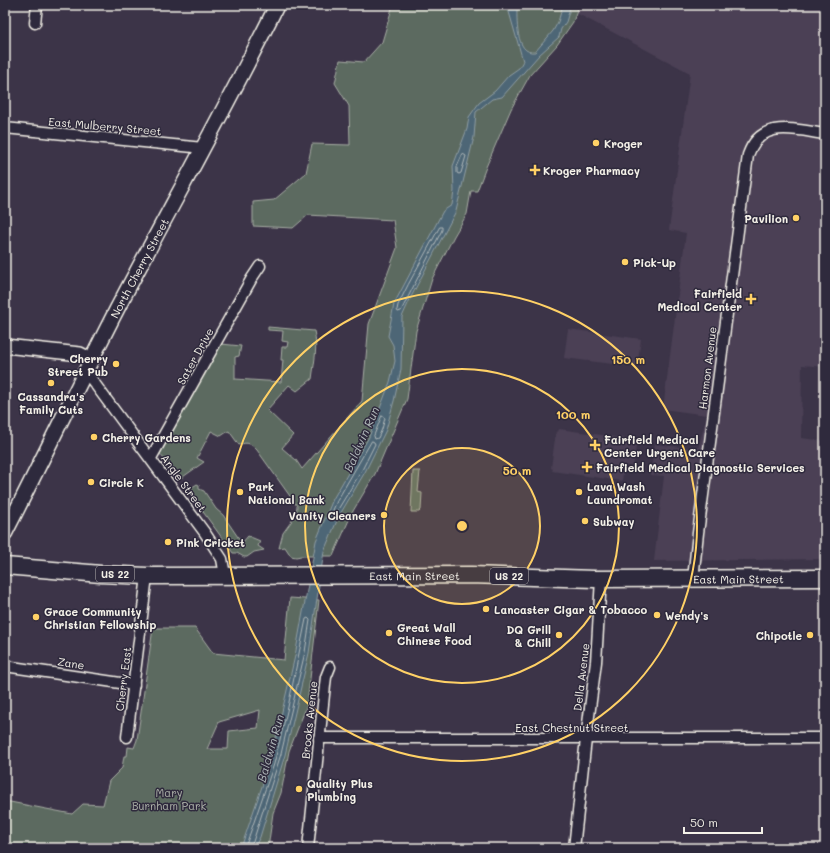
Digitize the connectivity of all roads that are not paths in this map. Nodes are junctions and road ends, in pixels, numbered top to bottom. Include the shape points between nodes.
1 (37, 5) edge
2 (277, 5) edge
3 (35, 23) dead end
4 (5, 128) edge
5 (825, 134) edge
6 (204, 148) junction
7 (260, 266) dead end
8 (5, 346) edge
9 (89, 366) junction
10 (151, 458) junction
11 (5, 533) edge
12 (5, 566) edge
13 (226, 575) junction
14 (147, 576) junction
15 (825, 578) edge
16 (601, 579) junction
17 (694, 579) junction
18 (5, 666) edge
19 (330, 667) dead end
20 (134, 685) junction
21 (127, 737) dead end
22 (319, 738) junction
23 (825, 738) edge
24 (586, 739) junction
25 (308, 848) edge
26 (574, 848) edge

1 - 3 street
2 - 6 main road, North Cherry Street
4 - 6 street, East Mulberry Street
5 - 17 street, Harmon Avenue via 772,130 754,141 748,155
6 - 9 main road, North Cherry Street
7 - 10 street, Sater Drive
8 - 9 street via 80,354
9 - 10 street, Angle Street
9 - 11 main road, North Cherry Street
10 - 13 street, Angle Street via 206,533 222,559
12 - 14 main road, East Main Street / US 22
13 - 14 main road, East Main Street / US 22
13 - 16 main road, East Main Street / US 22 via 471,575
14 - 20 street, Cherry East
15 - 17 main road, East Main Street / US 22
16 - 17 main road, East Main Street / US 22
16 - 24 street, Della Avenue via 596,662
18 - 20 street, Zane
19 - 22 street, Brooks Avenue via 326,677
20 - 21 street, Cherry East
22 - 24 street, East Chestnut Street
22 - 25 street, Brooks Avenue
23 - 24 street, East Chestnut Street
24 - 26 street, Della Avenue

